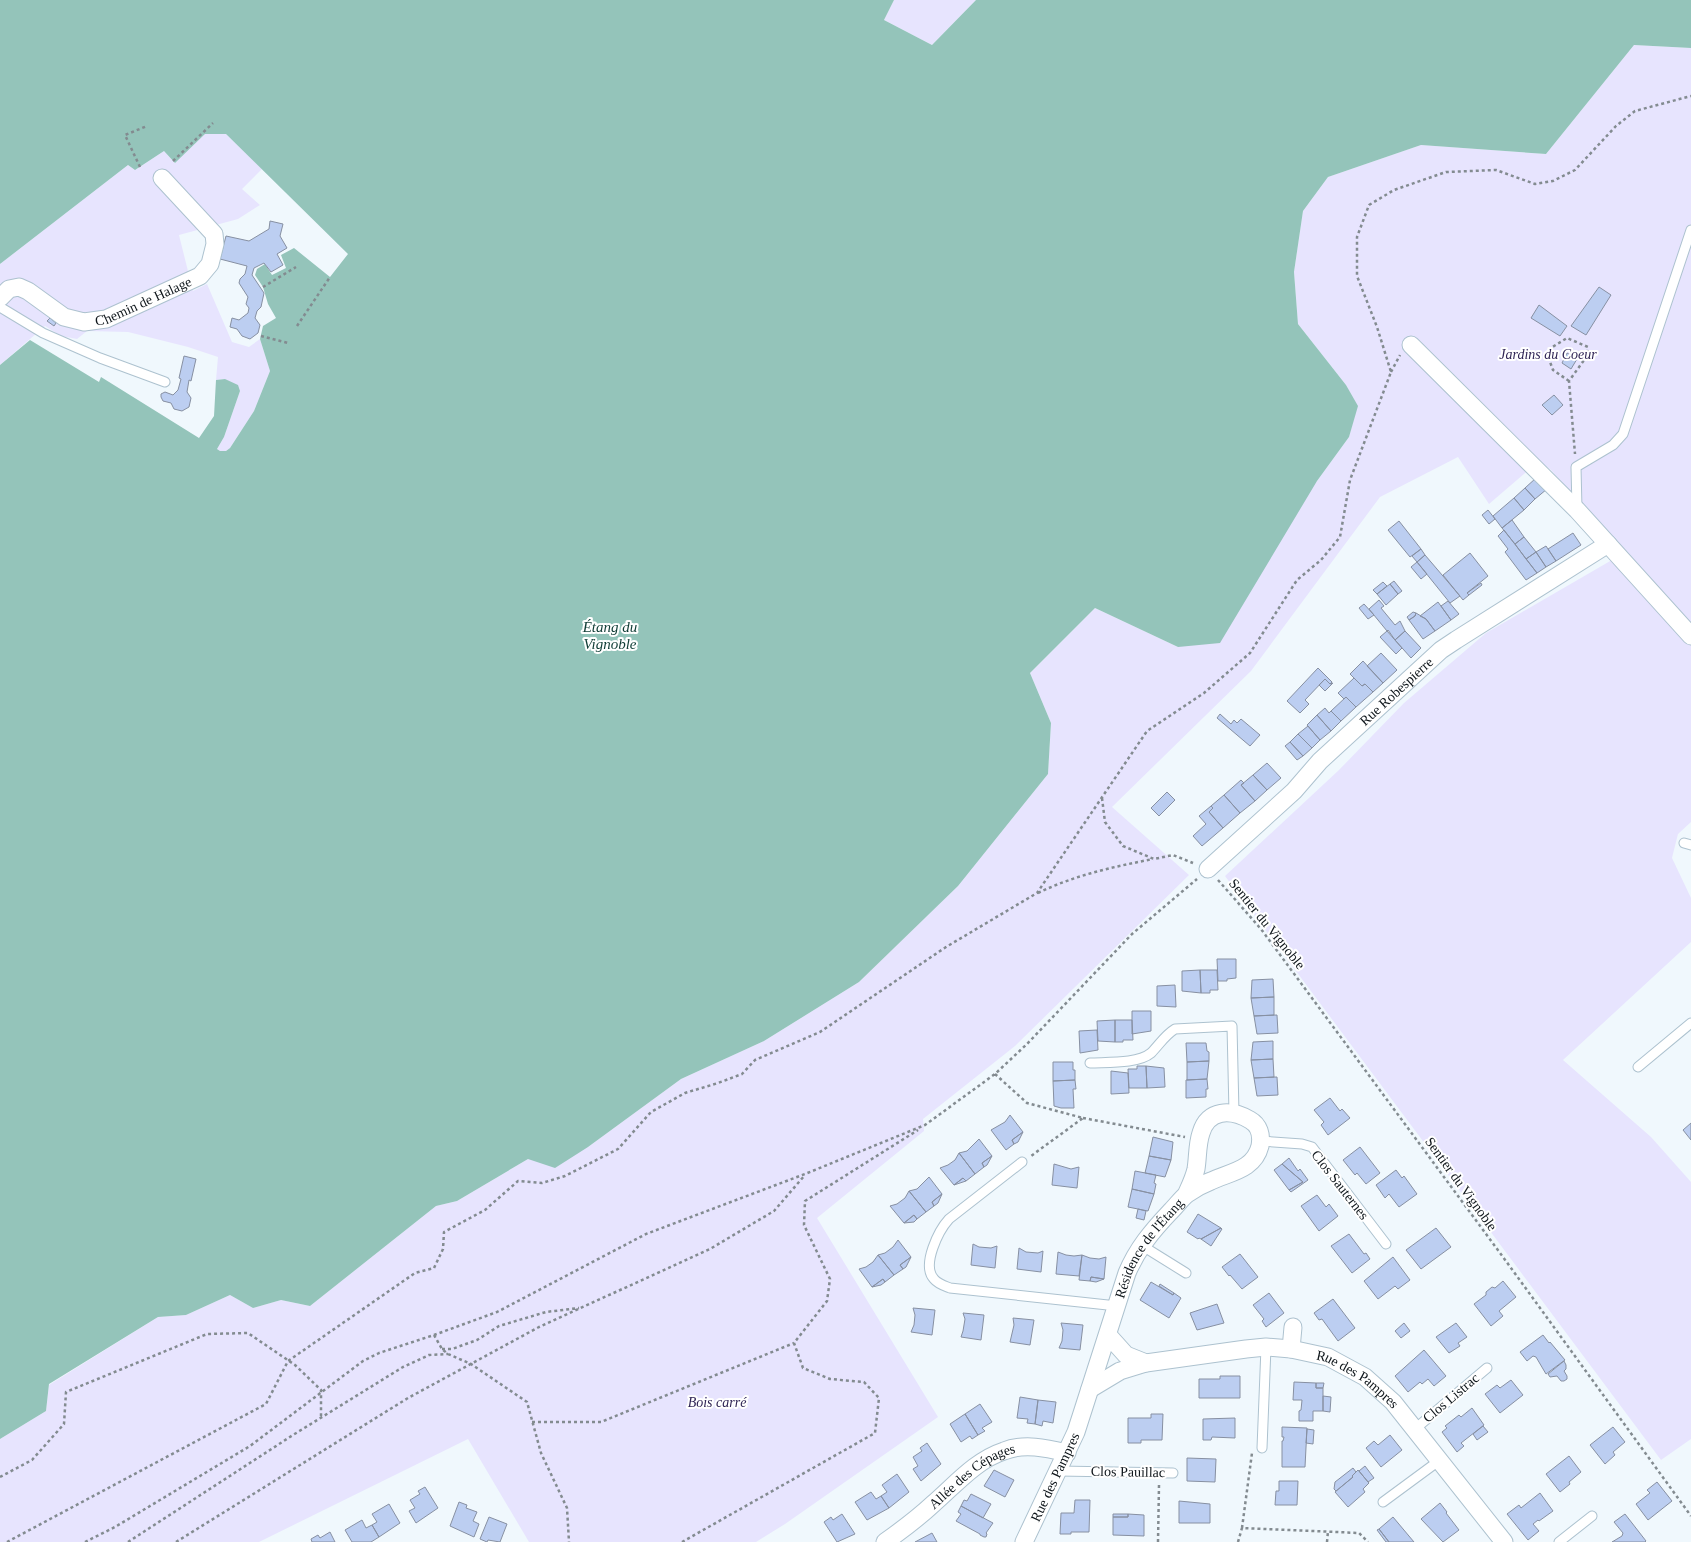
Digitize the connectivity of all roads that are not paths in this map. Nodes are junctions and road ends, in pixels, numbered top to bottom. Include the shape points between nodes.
1 (162, 178) dead end
2 (1691, 230) edge
3 (0, 298) edge
4 (0, 307) edge
5 (1410, 345) dead end
6 (165, 382) dead end
7 (1577, 510) junction
8 (1608, 544) junction
9 (1691, 636) edge
10 (1208, 869) road end
11 (1691, 1023) edge
12 (1090, 1063) dead end
13 (1638, 1067) dead end
14 (1234, 1113) junction
15 (1260, 1141) junction
16 (1022, 1162) road end
17 (1186, 1195) junction
18 (1386, 1244) dead end
19 (1141, 1245) junction
20 (1186, 1273) dead end
21 (1117, 1306) junction
22 (1293, 1327) dead end
23 (1108, 1335) junction
24 (1266, 1347) junction
25 (1291, 1349) junction
26 (1146, 1363) junction
27 (1487, 1368) dead end
28 (1090, 1389) junction
29 (1415, 1429) junction
30 (1262, 1448) road end
31 (1067, 1454) junction
32 (1440, 1460) junction
33 (1059, 1470) junction
34 (1173, 1473) dead end
35 (1383, 1502) dead end
36 (1592, 1516) dead end
37 (889, 1541) edge
38 (1024, 1542) edge
39 (1504, 1542) edge
40 (1559, 1542) edge

1 - 3 street, Chemin de Halage via 214,234 215,244 210,264 200,276 120,314 98,321 76,321 64,317 19,287 8,290
2 - 7 lane via 1623,434 1613,445 1576,467
4 - 6 lane via 43,333
5 - 7 street
7 - 8 street
8 - 9 street
8 - 10 street, Rue Robespierre via 1441,650
11 - 13 lane
12 - 14 lane via 1141,1059 1175,1029 1232,1026
14 - 15 street via 1246,1117 1256,1125
14 - 17 street, Résidence de l'Étang via 1221,1113 1211,1117 1203,1128 1199,1139 1196,1170
15 - 17 street, Résidence de l'Étang via 1256,1154 1244,1168 1210,1181
15 - 18 lane, Clos Sauternes via 1312,1147
16 - 21 lane via 944,1224 931,1255 930,1268 933,1278 950,1288
17 - 19 street, Résidence de l'Étang
19 - 20 lane
19 - 21 street, Résidence de l'Étang via 1129,1269
21 - 23 street, Rue des Pampres
22 - 25 street
23 - 26 street, Rue des Pampres via 1126,1355
23 - 28 street, Rue des Pampres
24 - 25 street, Rue des Pampres
24 - 26 street, Rue des Pampres
24 - 30 lane
25 - 29 street, Rue des Pampres via 1328,1358 1364,1377 1393,1402
26 - 28 street, Rue des Pampres via 1120,1371
27 - 29 lane, Clos Listrac
28 - 31 street, Rue des Pampres
29 - 32 street, Rue des Pampres
31 - 33 street, Rue des Pampres
31 - 37 street, Allée des Cépages via 1033,1447 1015,1448 996,1454 973,1468
32 - 35 lane
32 - 39 street, Rue des Pampres
33 - 34 lane, Clos Pauillac
33 - 38 street, Rue des Pampres
36 - 40 lane

